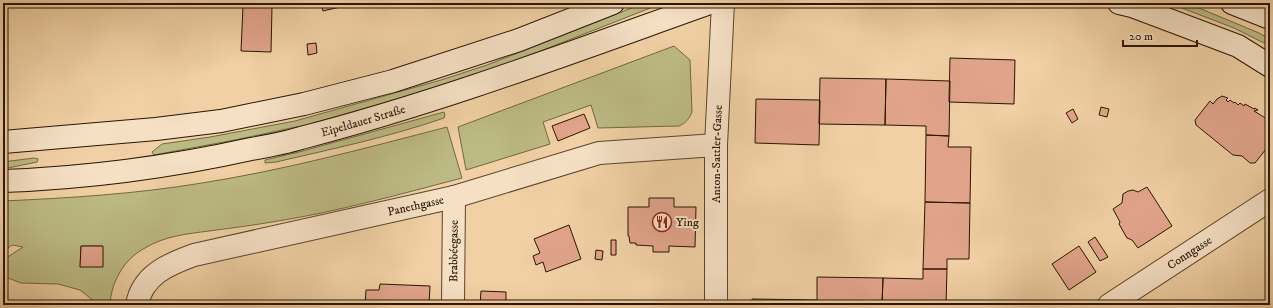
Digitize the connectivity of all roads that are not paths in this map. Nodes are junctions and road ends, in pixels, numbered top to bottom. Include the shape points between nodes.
1 (613, 3) edge
2 (710, 3) edge
3 (723, 3) edge
4 (1119, 3) edge
5 (1232, 3) edge
6 (1270, 18) edge
7 (1270, 66) edge
8 (3, 142) edge
9 (716, 145) junction
10 (3, 181) edge
11 (454, 197) junction
12 (1270, 200) edge
13 (137, 305) edge
14 (453, 305) edge
15 (716, 305) edge
16 (1109, 305) edge

1 - 8 main road via 519,40 392,81 304,104 221,121
2 - 10 main road, Eipeldauer Straße via 409,108 300,139 202,160 116,172
3 - 9 main road, Anton-Sattler-Gasse
4 - 7 main road via 1238,46
5 - 6 main road
9 - 11 main road, Panethgasse via 599,153
9 - 15 main road, Anton-Sattler-Gasse
11 - 13 main road, Panethgasse via 194,255 156,272 145,283
11 - 14 main road, Brabbéegasse
12 - 16 main road, Conngasse

